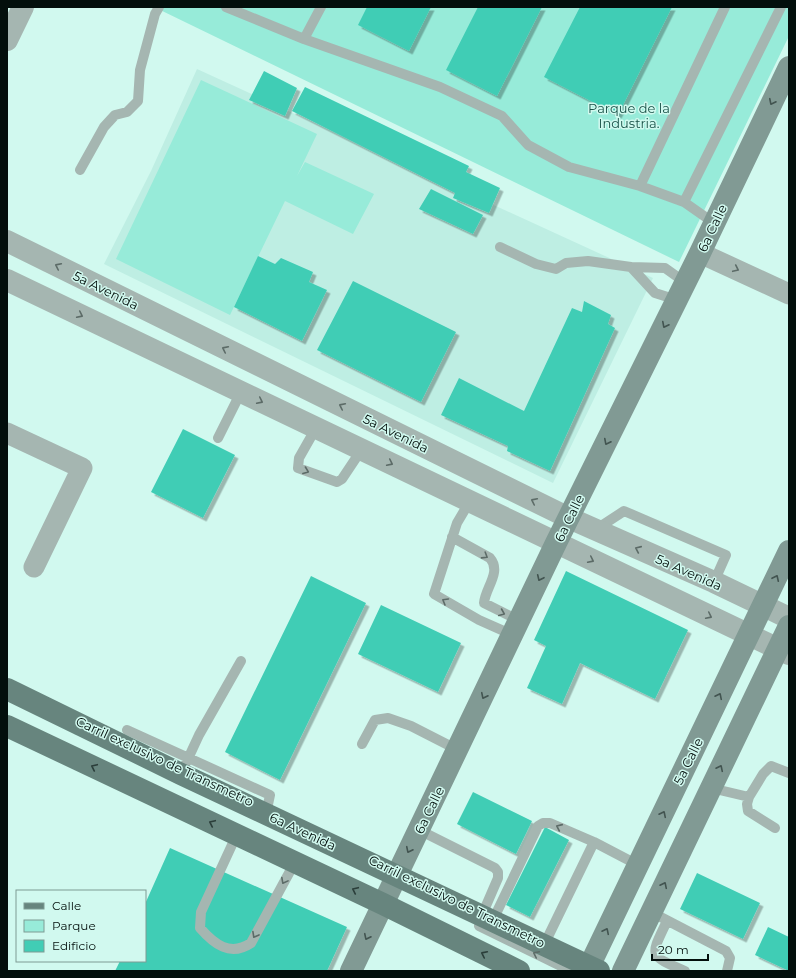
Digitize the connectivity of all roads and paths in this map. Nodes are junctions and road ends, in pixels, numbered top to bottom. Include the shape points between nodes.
1 (23, 7) edge
2 (158, 7) edge
3 (226, 7) edge
4 (321, 7) edge
5 (725, 7) edge
6 (781, 7) edge
7 (304, 39) junction
8 (7, 40) edge
9 (789, 67) edge
10 (80, 170) dead end
11 (640, 186) junction
12 (684, 202) junction
13 (714, 223) junction
14 (7, 241) edge
15 (500, 247) dead end
16 (700, 253) junction
17 (631, 267) junction
18 (7, 280) edge
19 (681, 292) junction
20 (789, 294) edge
21 (241, 392) junction
22 (316, 428) junction
23 (7, 433) edge
24 (218, 438) dead end
25 (362, 450) junction
26 (470, 501) junction
27 (569, 518) junction
28 (595, 530) junction
29 (452, 537) junction
30 (556, 543) junction
31 (789, 551) edge
32 (34, 567) dead end
33 (714, 582) junction
34 (763, 605) junction
35 (789, 618) edge
36 (789, 626) edge
37 (517, 628) junction
38 (748, 635) junction
39 (783, 651) edge
40 (241, 661) dead end
41 (7, 689) edge
42 (36, 714) dead end
43 (7, 726) edge
44 (127, 730) dead end
45 (362, 744) dead end
46 (458, 750) junction
47 (185, 765) junction
48 (789, 774) edge
49 (711, 788) junction
50 (749, 797) junction
51 (775, 828) dead end
52 (419, 830) junction
53 (237, 834) junction
54 (594, 842) junction
55 (295, 862) junction
56 (638, 865) junction
57 (395, 880) junction
58 (384, 904) junction
59 (455, 915) dead end
60 (659, 916) junction
61 (481, 919) junction
62 (544, 945) junction
63 (586, 970) edge
64 (351, 971) edge
65 (519, 971) edge
66 (623, 971) edge
67 (685, 971) edge
68 (727, 971) edge

1 - 8 street
2 - 10 lane via 140,70 138,101 127,112 115,115 104,127
3 - 7 lane
4 - 7 lane
5 - 11 lane
6 - 12 lane
7 - 11 lane via 440,87 502,116 528,145 568,167
9 -> 13 main road, 6a Calle
11 - 12 lane
12 - 13 lane
13 - 16 main road, 6a Calle
27 -> 14 street, 5a Avenida
15 - 17 lane via 536,264 556,269 566,263 588,261
16 - 19 main road, 6a Calle
16 -> 20 street
17 - 19 lane via 655,293
17 - 19 lane via 665,268
18 -> 21 street
19 -> 27 main road, 6a Calle
21 -> 22 street
21 - 24 lane
22 - 25 street
22 -> 25 lane via 299,458 298,468 337,482 342,479
23 - 32 street via 82,468
25 -> 26 street
26 - 29 lane
26 - 30 street
27 - 28 street, 5a Avenida
27 - 30 main road, 6a Calle
33 -> 28 street, 5a Avenida
28 - 33 lane via 624,511 726,555
29 -> 37 lane via 490,558 494,563 496,571 485,595 484,604
37 -> 29 lane via 479,620 434,594
30 -> 37 main road, 6a Calle
30 -> 38 street
34 -> 31 main road, 5a Calle
33 - 34 street, 5a Avenida
34 - 35 street, 5a Avenida
34 - 38 main road, 5a Calle
36 - 39 main road
37 -> 46 main road, 6a Calle
38 - 39 street
56 -> 38 main road, 5a Calle
49 -> 39 main road
40 - 47 lane via 198,735
41 - 47 main road, 6a Avenida
42 - 57 lane, Carril exclusivo de Transmetro
53 -> 43 main road
44 - 47 lane
45 - 46 lane via 375,720 388,718 411,726
46 - 52 main road, 6a Calle
47 - 57 main road, 6a Avenida via 266,814
48 - 50 lane via 771,766
49 - 50 lane
60 -> 49 main road
50 - 51 lane via 748,811
52 -> 57 main road, 6a Calle
52 - 61 lane via 495,868 498,872 498,878
53 - 55 main road
55 -> 53 lane via 250,943 242,948 229,948 212,941 200,928 201,912
54 - 56 lane
54 -> 61 lane via 550,823 538,826
54 - 62 lane
58 -> 55 main road
63 -> 56 main road, 5a Calle
57 - 58 main road, 6a Calle
57 - 59 lane, Carril exclusivo de Transmetro
57 - 61 main road, 6a Avenida
58 -> 64 main road, 6a Calle
65 -> 58 main road
60 - 66 main road
60 - 67 lane via 654,954
60 - 68 lane via 726,951 730,958
61 - 62 main road, 6a Avenida
63 -> 61 lane, Carril exclusivo de Transmetro
62 - 63 main road, 6a Avenida

